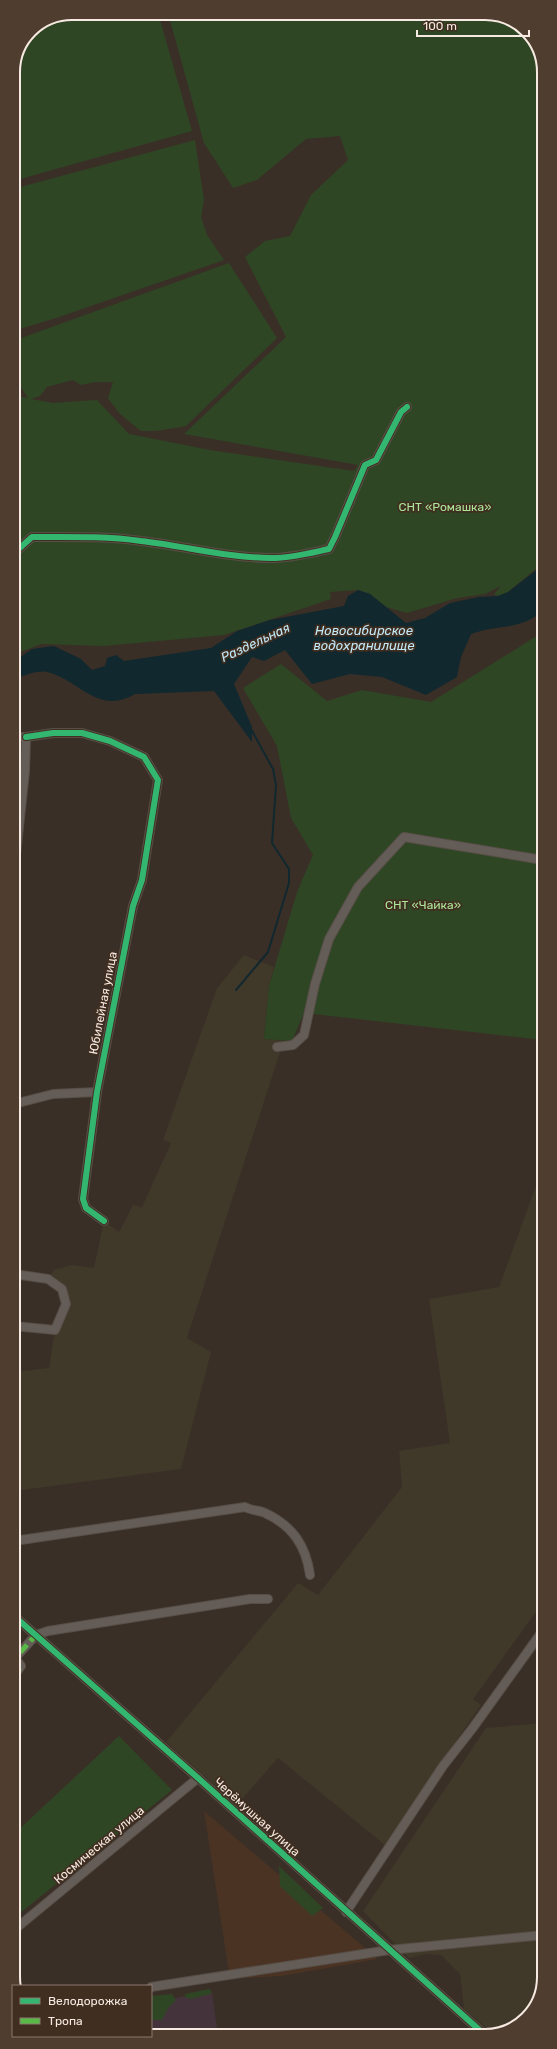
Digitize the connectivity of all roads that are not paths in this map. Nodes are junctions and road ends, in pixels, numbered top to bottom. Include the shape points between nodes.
1 (407, 407) dead end
2 (20, 548) edge
3 (20, 737) edge
4 (26, 737) junction
5 (20, 821) edge
6 (537, 859) edge
7 (277, 1047) dead end
8 (98, 1092) junction
9 (20, 1102) edge
10 (104, 1221) dead end
11 (20, 1275) edge
12 (20, 1327) edge
13 (20, 1540) edge
14 (310, 1575) dead end
15 (268, 1599) dead end
16 (20, 1621) edge
17 (36, 1635) junction
18 (537, 1639) edge
19 (20, 1653) edge
20 (198, 1778) junction
21 (346, 1912) junction
22 (20, 1925) edge
23 (537, 1936) edge
24 (389, 1950) junction
25 (152, 1987) edge
26 (478, 2029) edge

1 - 2 street via 401,412 376,460 365,465 329,549 273,558 239,556 141,541 65,536 32,537
3 - 4 street
4 - 5 street
4 - 8 street, Юбилейная улица via 53,733 82,733 110,742 144,758 158,780 142,880 133,906
6 - 7 street via 404,837 358,887 329,939 315,984 304,1035 293,1045
8 - 9 street via 53,1094
8 - 10 street, Юбилейная улица via 82,1199 86,1208
11 - 12 street via 48,1279 62,1289 66,1304 55,1330
13 - 14 street via 245,1507 252,1511 264,1512 294,1533 308,1559
15 - 17 street via 250,1599
16 - 17 street, Черёмушная улица
17 - 19 street
17 - 20 street, Черёмушная улица
18 - 21 street via 443,1766
20 - 21 street, Черёмушная улица
20 - 22 street, Космическая улица
21 - 24 street, Черёмушная улица
23 - 24 street
24 - 25 street
24 - 26 street, Черёмушная улица

